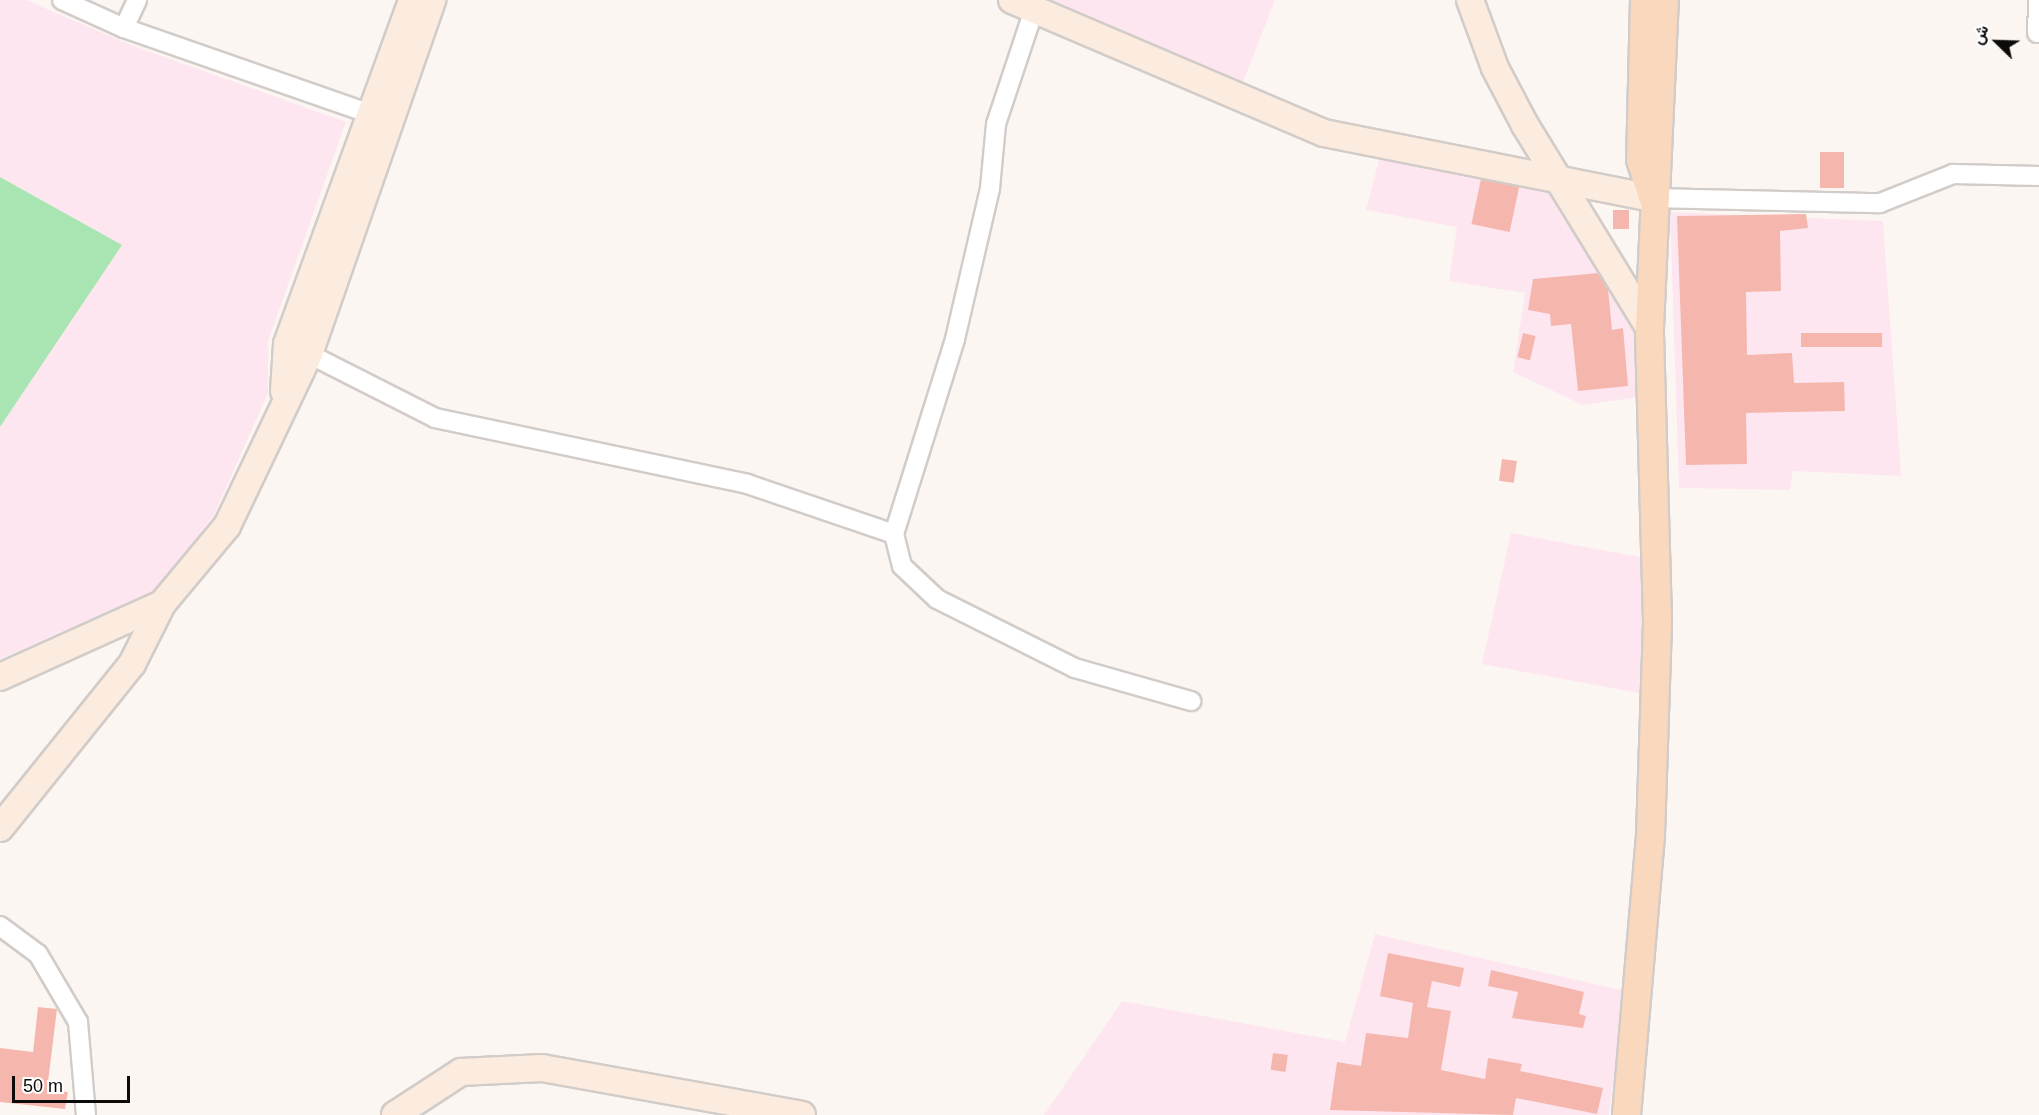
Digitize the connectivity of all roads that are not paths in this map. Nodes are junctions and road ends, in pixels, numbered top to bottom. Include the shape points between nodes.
1 (62, 0) edge
2 (137, 0) edge
3 (412, 0) edge
4 (432, 0) edge
5 (1470, 0) edge
6 (1644, 0) edge
7 (1664, 0) edge
8 (2038, 0) edge
9 (1023, 5) edge
10 (124, 27) junction
11 (2037, 33) dead end
12 (371, 114) junction
13 (1555, 175) junction
14 (2039, 176) edge
15 (1652, 198) junction
16 (1648, 327) junction
17 (309, 354) junction
18 (284, 397) junction
19 (894, 534) junction
20 (162, 604) junction
21 (0, 677) edge
22 (1191, 701) dead end
23 (0, 828) edge
24 (0, 926) edge
25 (86, 1115) edge
26 (395, 1115) edge
27 (802, 1115) edge
28 (1626, 1115) edge

1 - 10 street
2 - 10 street
3 - 12 street
4 - 17 street
5 - 13 street via 1495,68
6 - 15 main road via 1640,159
7 - 15 main road via 1659,166
8 - 11 street
9 - 13 street via 1324,133 1413,154
9 - 19 street via 996,124 990,188 955,339
10 - 12 street
12 - 18 street via 287,344
13 - 15 street
13 - 16 street
14 - 15 street via 1953,174 1880,203
15 - 16 main road
16 - 28 main road via 1656,632 1650,834
17 - 18 street
17 - 19 street via 435,418 747,484
18 - 20 street via 227,526
19 - 22 street via 902,566 937,598 1075,668
20 - 21 street
20 - 23 street via 132,664
24 - 25 street via 38,954 78,1023
26 - 27 street via 461,1072 542,1068

